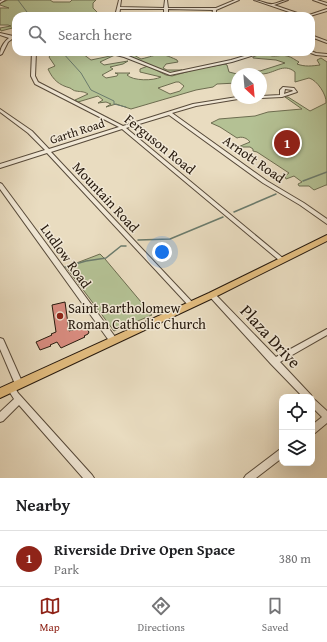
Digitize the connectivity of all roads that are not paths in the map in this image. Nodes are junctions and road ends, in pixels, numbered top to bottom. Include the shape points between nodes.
1 (4, 0) edge
2 (120, 0) edge
3 (166, 0) edge
4 (238, 0) edge
5 (255, 0) edge
6 (287, 0) edge
7 (314, 0) edge
8 (0, 2) edge
9 (327, 4) edge
10 (271, 5) junction
11 (118, 8) junction
12 (166, 8) junction
13 (217, 9) junction
14 (327, 10) edge
15 (118, 12) edge
16 (166, 12) edge
17 (214, 12) edge
18 (292, 12) edge
19 (315, 14) edge
20 (0, 34) edge
21 (327, 35) edge
22 (12, 37) edge
23 (317, 38) joint
24 (12, 39) edge
25 (327, 42) edge
26 (0, 54) edge
27 (315, 54) edge
28 (327, 55) edge
29 (34, 56) edge
30 (129, 56) edge
31 (249, 56) edge
32 (282, 96) dead end
33 (267, 97) edge
34 (231, 99) edge
35 (0, 110) edge
36 (169, 113) junction
37 (122, 127) junction
38 (48, 151) junction
39 (0, 166) edge
40 (0, 185) edge
41 (327, 222) edge
42 (327, 238) edge
43 (282, 260) junction
44 (212, 295) junction
45 (191, 304) junction
46 (327, 332) edge
47 (113, 340) junction
48 (0, 341) edge
49 (274, 362) junction
50 (15, 386) junction
51 (0, 393) edge
52 (305, 394) edge
53 (19, 399) junction
54 (315, 405) edge
55 (0, 418) edge
56 (327, 418) edge
57 (315, 428) edge
58 (279, 455) edge
59 (89, 478) edge
60 (249, 478) edge

1 - 8 street
2 - 11 street
3 - 12 street
4 - 13 street
5 - 10 street
6 - 10 street
7 - 9 street
10 - 18 street
11 - 12 street
11 - 15 street
12 - 13 street
12 - 16 street
13 - 17 street
14 - 19 street
20 - 22 street
21 - 23 street
23 - 25 street
24 - 26 street via 7,40
27 - 28 street
29 - 37 street, Ferguson Road via 33,76 36,83 113,120
30 - 31 street via 170,74
32 - 33 street
34 - 36 street, Garth Road via 206,102
35 - 38 street, Mountain Road via 30,132
36 - 37 street, Garth Road
36 - 41 street, Arnott Road via 265,182
37 - 38 street, Garth Road
37 - 43 street, Ferguson Road
38 - 39 street, Garth Road
38 - 45 street, Mountain Road
40 - 47 street, Ludlow Road
42 - 43 main road
43 - 44 main road
44 - 45 main road
44 - 49 street, Plaza Drive
45 - 47 main road
46 - 49 street
47 - 50 main road
48 - 50 street
49 - 52 street, Plaza Drive
50 - 51 main road
50 - 53 street
53 - 55 street
53 - 59 street
54 - 56 street
56 - 57 street
58 - 60 street

